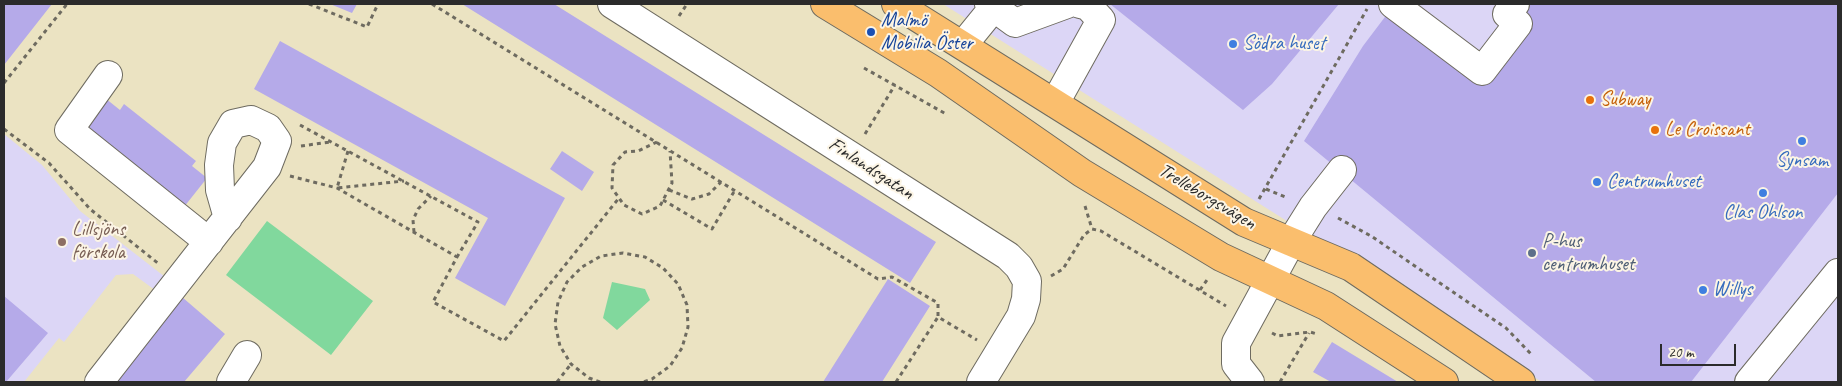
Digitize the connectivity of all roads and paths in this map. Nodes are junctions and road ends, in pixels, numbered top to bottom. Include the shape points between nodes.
1 (67, 4) edge
2 (309, 4) edge
3 (378, 4) edge
4 (432, 4) edge
5 (612, 4) edge
6 (825, 4) edge
7 (896, 4) edge
8 (1067, 4) edge
9 (1080, 4) edge
10 (1370, 4) edge
11 (1393, 4) edge
12 (1515, 4) edge
13 (991, 6) edge
14 (963, 45) junction
15 (108, 75) dead end
16 (4, 83) edge
17 (895, 85) dead end
18 (1056, 103) junction
19 (292, 120) dead end
20 (4, 129) edge
21 (330, 142) junction
22 (657, 142) junction
23 (298, 146) dead end
24 (670, 150) junction
25 (348, 151) junction
26 (852, 156) junction
27 (1342, 170) dead end
28 (285, 174) dead end
29 (404, 181) junction
30 (721, 182) junction
31 (337, 188) junction
32 (669, 190) junction
33 (735, 190) junction
34 (431, 196) junction
35 (619, 198) junction
36 (663, 200) junction
37 (1313, 207) junction
38 (228, 218) dead end
39 (414, 233) junction
40 (209, 242) junction
41 (1292, 242) junction
42 (457, 257) junction
43 (1838, 272) edge
44 (1269, 279) junction
45 (179, 280) junction
46 (1027, 281) junction
47 (938, 317) junction
48 (1247, 320) junction
49 (1310, 332) junction
50 (1318, 334) dead end
51 (998, 354) junction
52 (247, 355) dead end
53 (1536, 358) dead end
54 (572, 364) junction
55 (100, 382) edge
56 (231, 382) edge
57 (557, 382) edge
58 (600, 382) edge
59 (643, 382) edge
60 (896, 382) edge
61 (981, 382) edge
62 (1250, 382) edge
63 (1280, 382) edge
64 (1444, 382) edge
65 (1521, 382) edge
66 (1749, 382) edge

1 - 16 path
2 - 3 path via 367,27
4 - 22 path
5 - 26 street, Finlandsgatan
6 - 44 main road via 938,73 1082,173 1221,257
7 - 14 main road, Trelleborgsvägen
8 - 13 street via 1016,23
9 - 18 street via 1088,6 1100,20
10 - 37 path via 1266,189
11 - 12 street via 1482,71 1518,24 1507,14
13 - 14 street
14 - 18 main road, Trelleborgsvägen
15 - 40 street via 69,130
17 - 26 path
18 - 41 main road, Trelleborgsvägen via 1244,222
19 - 21 path
20 - 45 path via 49,163 90,209
21 - 23 path
21 - 25 path
22 - 24 path
22 - 35 path via 638,151 625,152 613,165 612,188
24 - 30 path
24 - 32 path via 672,183
25 - 29 path
25 - 31 path
26 - 46 street, Finlandsgatan via 1008,256 1019,266
27 - 37 street
28 - 31 path
29 - 31 path
29 - 34 path
30 - 32 path via 709,194 692,199
30 - 33 path
31 - 39 path
32 - 36 path
33 - 36 path via 712,229
33 - 47 path via 878,279 892,277 938,303
34 - 39 path via 418,209 413,220
34 - 42 path via 478,222
35 - 36 path via 624,206 642,214 660,206
35 - 42 path via 504,341 433,302
37 - 41 street
37 - 53 path via 1352,224 1387,247 1506,328
38 - 40 street
39 - 42 path
40 - 45 street
41 - 44 street
41 - 65 main road, Trelleborgsvägen via 1351,267
43 - 66 street
44 - 48 street
44 - 64 main road via 1326,306
45 - 55 street
46 - 48 path via 1051,276 1063,269 1084,235 1092,229 1102,231
46 - 51 street via 1026,299 1020,316
47 - 51 path
47 - 60 path
48 - 49 path via 1278,336
48 - 62 street via 1236,343 1235,356 1236,364
49 - 50 path
49 - 63 path
51 - 61 street
52 - 56 street
54 - 57 path
54 - 58 path via 589,378
54 - 59 path via 560,346 555,324 558,302 567,282 582,266 601,256 623,253 645,257 663,268 678,284 687,305 688,327 682,348 670,366

